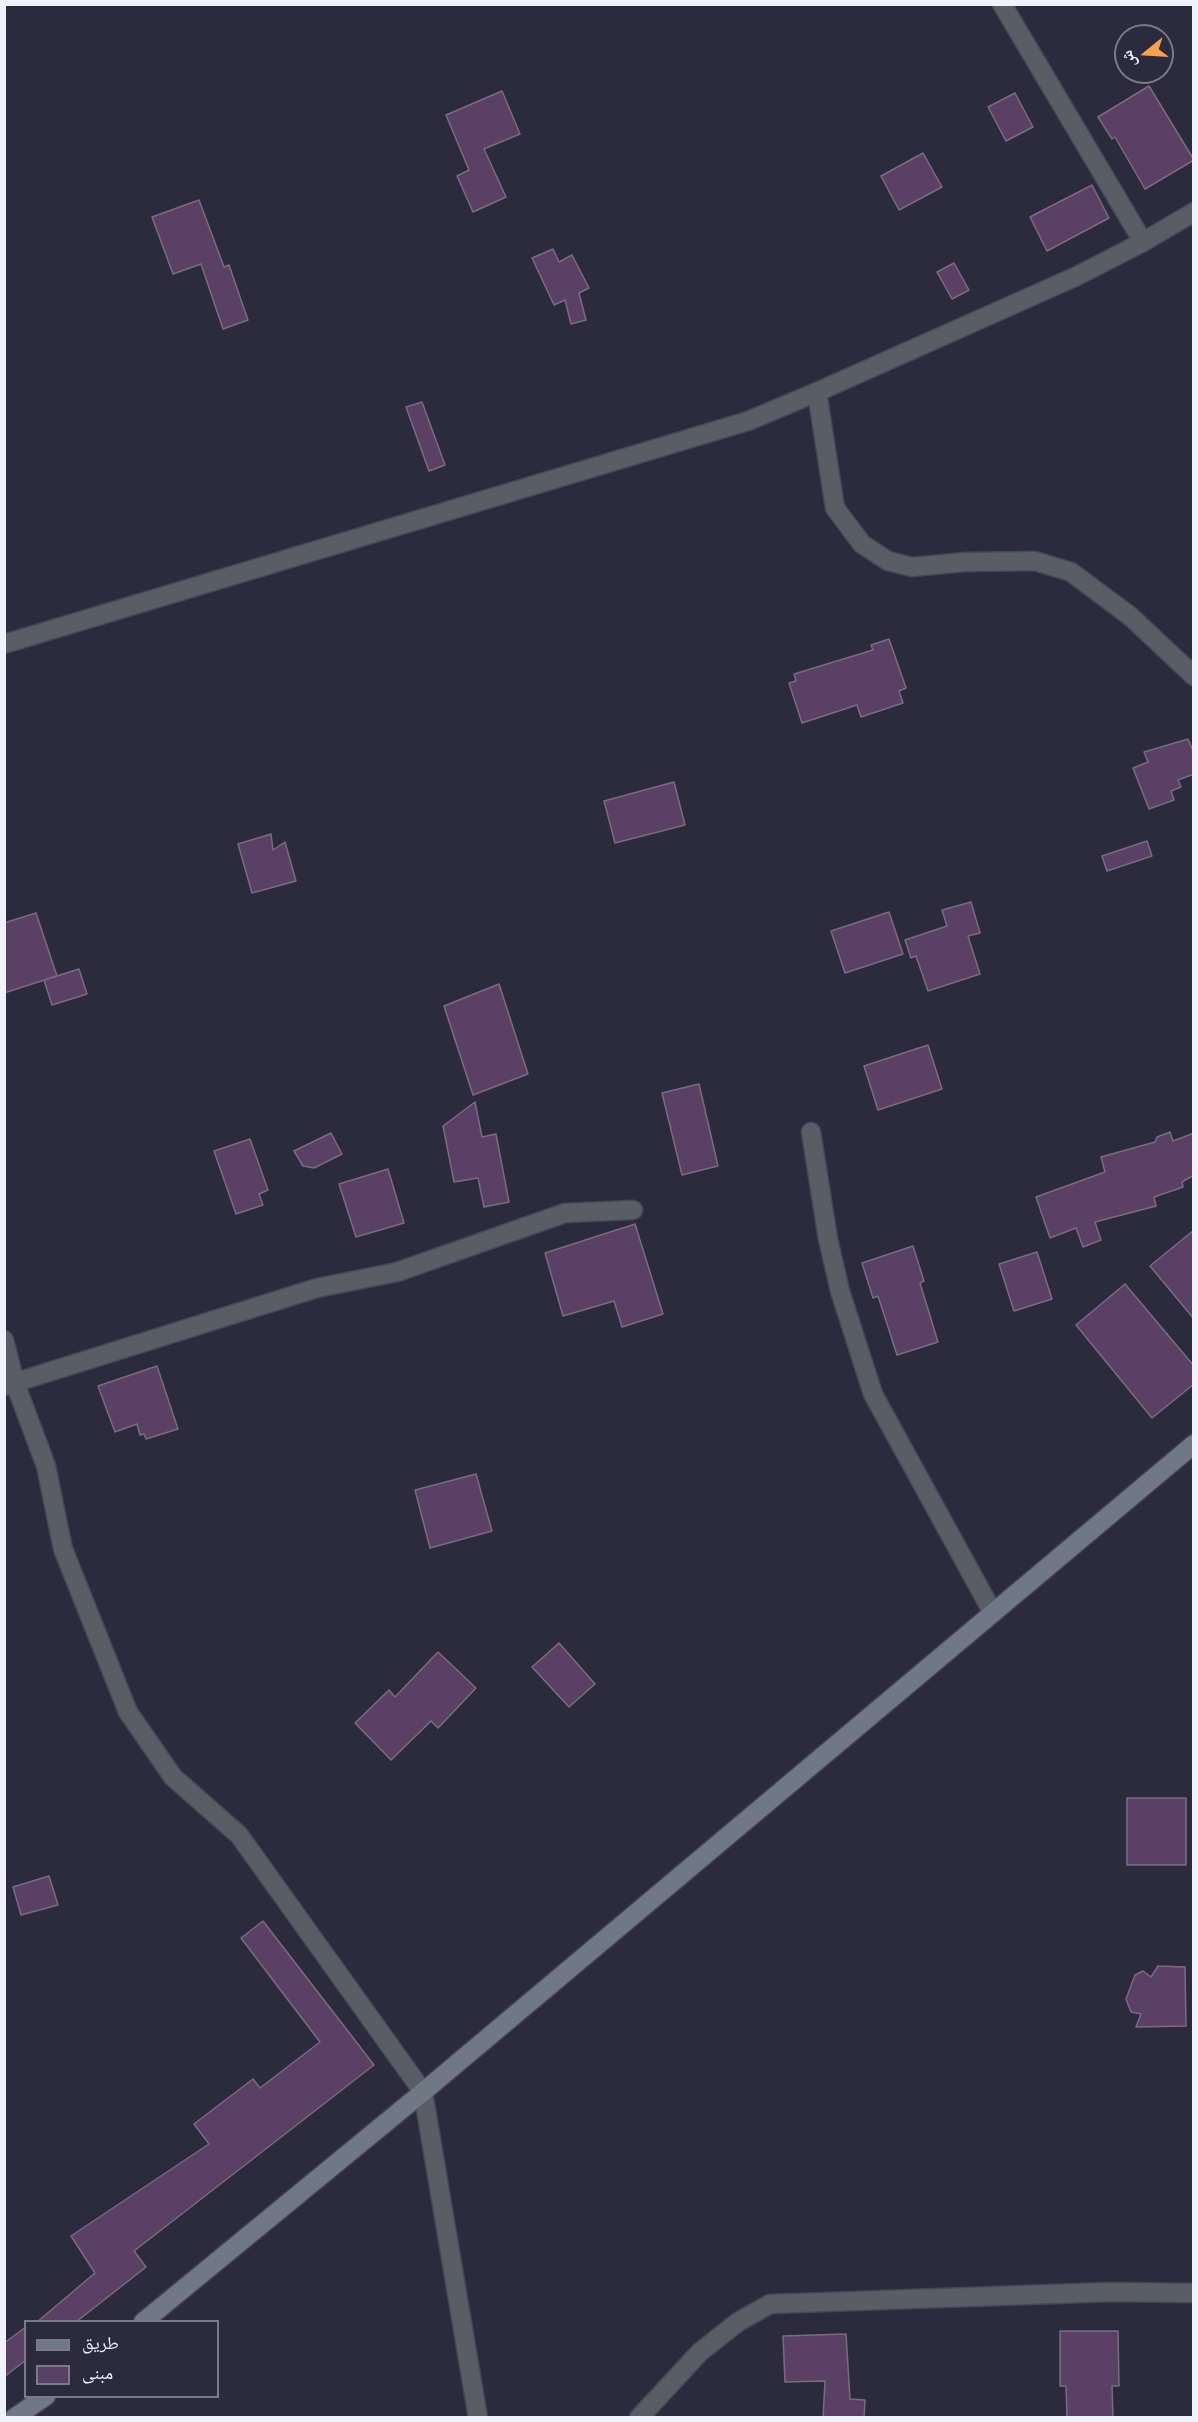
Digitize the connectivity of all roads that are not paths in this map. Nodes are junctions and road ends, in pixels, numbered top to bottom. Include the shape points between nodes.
1 (1002, 4) edge
2 (1194, 212) edge
3 (1143, 242) junction
4 (817, 392) junction
5 (4, 644) edge
6 (1194, 676) edge
7 (811, 1132) dead end
8 (633, 1210) dead end
9 (4, 1340) edge
10 (10, 1384) edge
11 (1194, 1444) edge
12 (993, 1613) junction
13 (423, 2092) junction
14 (1194, 2293) edge
15 (145, 2320) edge
16 (44, 2398) edge
17 (14, 2418) edge
18 (478, 2418) edge
19 (639, 2418) edge

1 - 3 street
2 - 3 street
3 - 4 street via 1077,276
4 - 5 street via 748,421 687,440
4 - 6 street via 835,508 862,544 888,561 912,567 1035,561 1071,572 1130,616
7 - 12 street via 830,1249 873,1394
8 - 10 street via 565,1213 398,1272 317,1288
9 - 10 street
10 - 13 street via 45,1466 63,1549 128,1712 173,1777 239,1835
11 - 12 main road
12 - 13 main road
13 - 15 main road
13 - 18 street
14 - 19 street via 770,2304 738,2322 700,2352
16 - 17 main road

